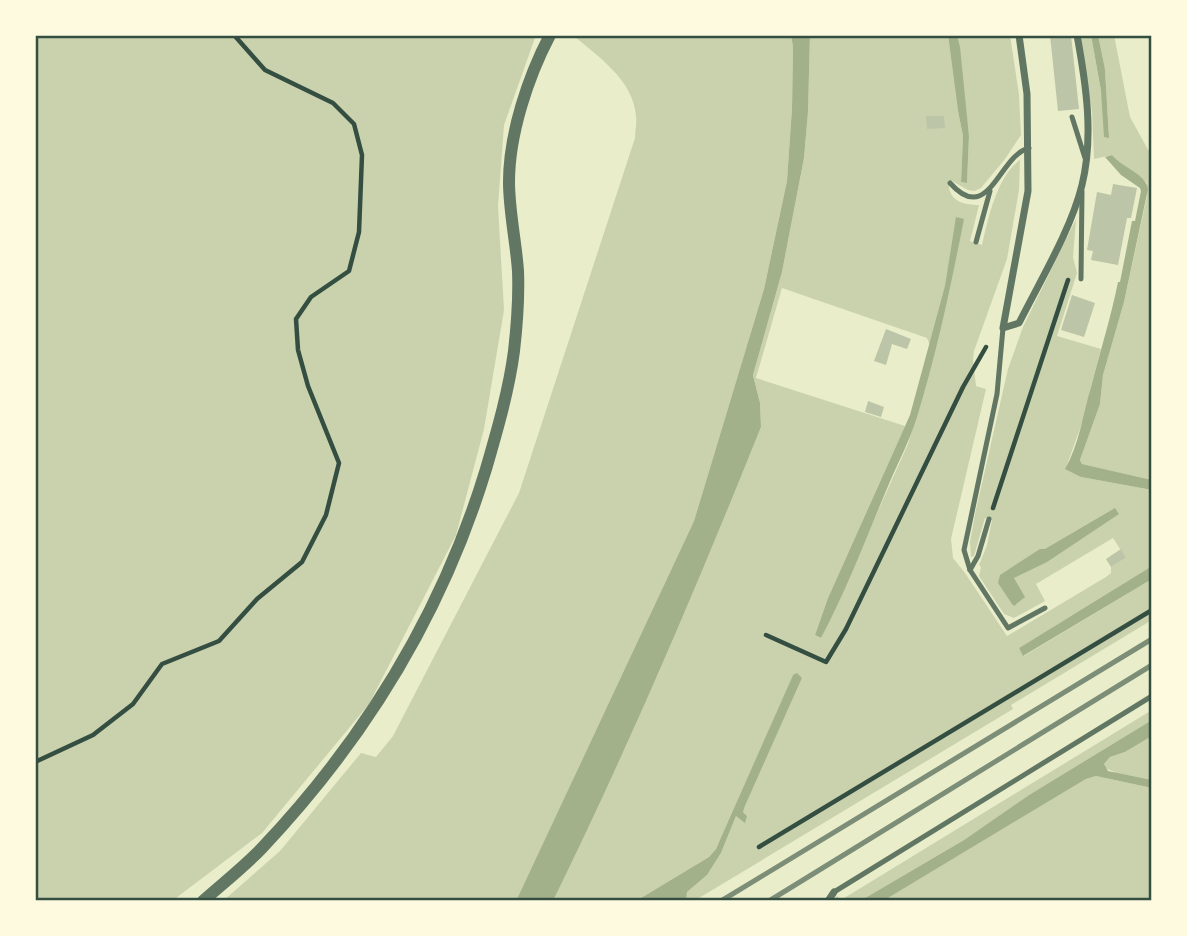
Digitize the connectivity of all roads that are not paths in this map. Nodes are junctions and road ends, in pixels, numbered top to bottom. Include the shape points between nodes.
1 (550, 35) edge
2 (1019, 35) edge
3 (1077, 35) edge
4 (1072, 117) dead end
5 (1029, 148) junction
6 (1085, 158) junction
7 (950, 183) dead end
8 (1082, 185) junction
9 (990, 189) junction
10 (976, 242) dead end
11 (1080, 256) junction
12 (1075, 265) road end
13 (1081, 279) dead end
14 (1003, 328) junction
15 (989, 519) road end
16 (970, 570) junction
17 (1045, 608) dead end
18 (1152, 696) edge
19 (834, 892) joint
20 (203, 901) edge
21 (828, 901) edge

1 - 20 street via 518,114 509,181 518,274 514,352 497,432 470,522 436,602 386,693 323,780 260,850
2 - 5 street
3 - 6 street via 1088,113
4 - 6 lane
5 - 9 lane via 1010,161
5 - 14 street via 1024,221
6 - 8 street
7 - 9 lane via 968,195
8 - 11 lane
8 - 14 street via 1019,323
9 - 10 lane
11 - 12 lane
11 - 13 lane
14 - 16 lane via 997,394 965,540
15 - 16 lane
16 - 17 lane via 1008,628
18 - 19 lane
19 - 21 street

